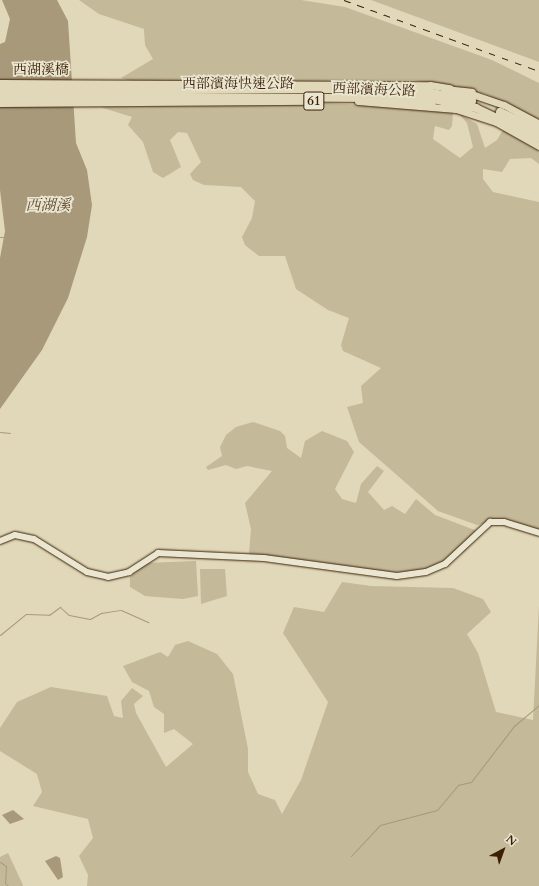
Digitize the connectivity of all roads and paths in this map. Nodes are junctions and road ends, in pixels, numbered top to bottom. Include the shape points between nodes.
1 (0, 83) edge
2 (0, 89) edge
3 (382, 89) junction
4 (472, 92) junction
5 (82, 93) junction
6 (0, 96) edge
7 (352, 97) junction
8 (0, 102) edge
9 (432, 105) junction
10 (539, 124) edge
11 (539, 130) edge
12 (539, 138) edge
13 (539, 146) edge
14 (539, 533) edge
15 (0, 541) edge

1 - 5 main road, 西湖溪橋 / 61
2 - 5 highway, 西部濱海快速公路 / 61
3 - 4 highway
3 - 5 highway, 西部濱海快速公路 / 61
3 - 11 highway, 西部濱海快速公路 / 61 via 456,97 509,115
4 - 5 main road, 西部濱海公路 / 61 via 430,85
4 - 10 main road, 西部濱海公路 / 61
5 - 6 highway, 西部濱海快速公路 / 61
5 - 7 highway, 西部濱海快速公路 / 61
5 - 8 main road, 61
5 - 9 main road, 西部濱海公路 / 61
7 - 9 highway
7 - 12 highway, 西部濱海快速公路 / 61 via 428,98 456,103 496,116
9 - 13 main road, 西部濱海公路 / 61 via 496,122
14 - 15 main road via 512,523 490,522 445,564 426,572 397,576 264,558 158,553 129,572 108,577 87,572 34,539 15,535

